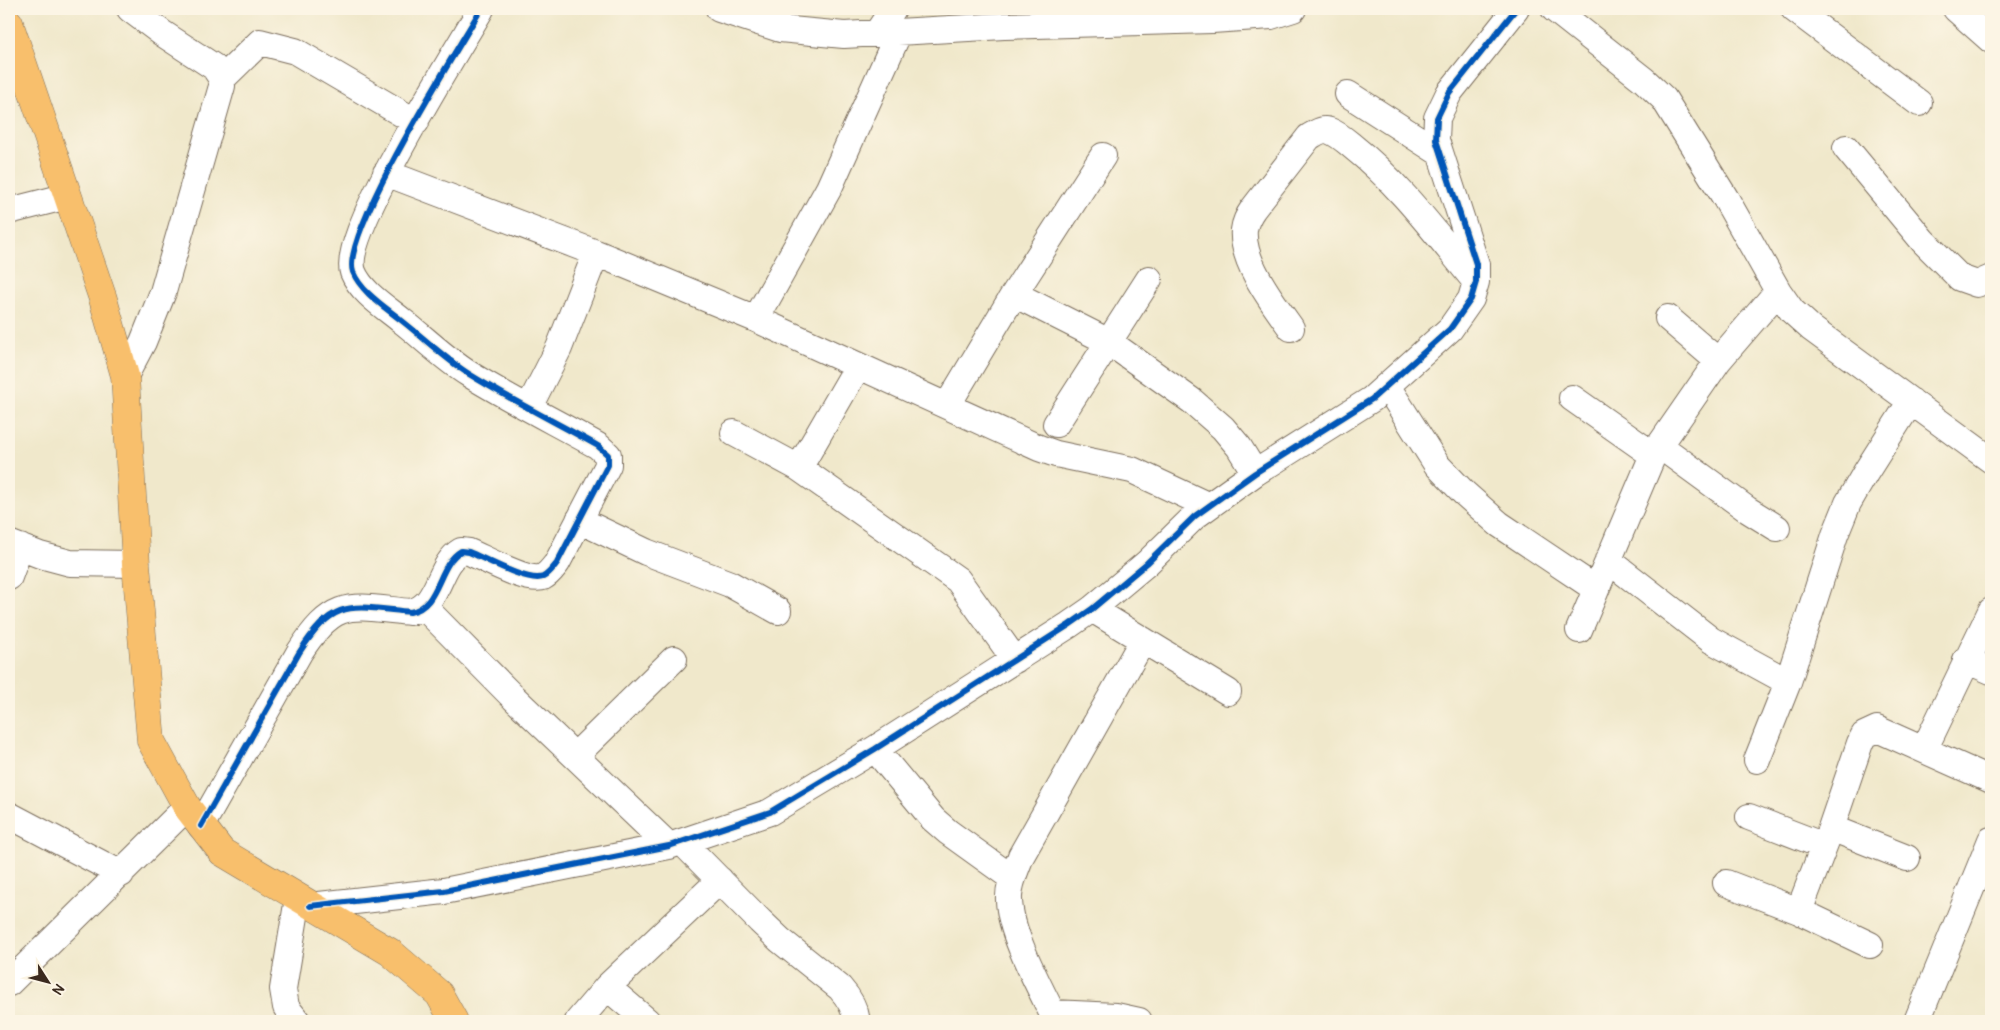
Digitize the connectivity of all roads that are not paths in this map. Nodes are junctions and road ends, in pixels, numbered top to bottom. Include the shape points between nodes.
1 (130, 9) edge
2 (481, 9) edge
3 (719, 9) edge
4 (1293, 9) edge
5 (1516, 9) edge
6 (1554, 9) edge
7 (1794, 9) edge
8 (1956, 9) edge
9 (890, 24) edge
10 (11, 35) edge
11 (1991, 40) edge
12 (222, 79) junction
13 (1348, 94) dead end
14 (1919, 103) dead end
15 (416, 122) junction
16 (1846, 148) dead end
17 (1440, 154) junction
18 (1103, 156) dead end
19 (386, 173) junction
20 (68, 196) junction
21 (9, 211) edge
22 (596, 252) junction
23 (1991, 278) edge
24 (1148, 279) dead end
25 (1476, 282) junction
26 (1778, 291) junction
27 (1014, 294) junction
28 (1668, 318) dead end
29 (756, 319) junction
30 (1291, 328) dead end
31 (1109, 342) junction
32 (1718, 361) junction
33 (858, 366) junction
34 (125, 376) junction
35 (1387, 386) junction
36 (1572, 398) dead end
37 (1911, 401) junction
38 (948, 406) junction
39 (529, 407) junction
40 (1056, 424) dead end
41 (734, 434) dead end
42 (1657, 450) junction
43 (1991, 460) edge
44 (799, 468) junction
45 (1255, 473) junction
46 (1209, 506) junction
47 (580, 520) junction
48 (1777, 528) dead end
49 (14, 545) edge
50 (1608, 560) junction
51 (136, 564) junction
52 (9, 577) edge
53 (1596, 590) junction
54 (424, 607) junction
55 (1092, 609) junction
56 (778, 611) dead end
57 (1991, 611) edge
58 (1579, 630) dead end
59 (1143, 640) junction
60 (674, 659) dead end
61 (1015, 660) junction
62 (1966, 660) junction
63 (1991, 671) edge
64 (1788, 682) junction
65 (1228, 692) dead end
66 (875, 750) junction
67 (1924, 750) junction
68 (576, 756) junction
69 (1757, 760) dead end
70 (1991, 780) edge
71 (9, 815) edge
72 (194, 817) junction
73 (1750, 817) dead end
74 (1827, 837) junction
75 (1991, 840) edge
76 (676, 844) junction
77 (1907, 858) dead end
78 (121, 874) junction
79 (1012, 878) junction
80 (720, 880) junction
81 (1726, 883) dead end
82 (304, 902) junction
83 (1799, 911) junction
84 (1870, 945) dead end
85 (9, 982) edge
86 (607, 987) junction
87 (1054, 1017) edge
88 (297, 1021) edge
89 (454, 1021) edge
90 (578, 1021) edge
91 (647, 1021) edge
92 (857, 1021) edge
93 (1139, 1021) edge
94 (1917, 1021) edge

1 - 12 street via 214,67
2 - 15 street
3 - 9 street via 780,29 844,35
4 - 9 street via 1271,16 1212,20 1004,26
5 - 17 street via 1449,93 1437,118 1436,140
6 - 26 street via 1664,99
7 - 14 street
8 - 11 street
9 - 29 street via 829,188
10 - 20 main road
12 - 15 street via 260,42 295,50
12 - 34 street via 163,292
13 - 17 street
15 - 19 street
16 - 23 street via 1918,236 1960,278 1977,284
17 - 25 street via 1476,264
18 - 27 street
19 - 22 street
19 - 39 street via 352,257 353,271 360,284 468,373
20 - 21 street
20 - 34 main road
22 - 29 street
22 - 39 street via 559,348
24 - 31 street
25 - 30 street via 1382,171 1340,136 1324,130 1309,137 1246,219 1244,232 1254,271
25 - 35 street via 1471,299 1450,330
26 - 32 street
26 - 37 street via 1792,312 1812,329
27 - 31 street
27 - 38 street
28 - 32 street
29 - 33 street
31 - 40 street
31 - 45 street via 1209,415 1239,447
32 - 42 street
33 - 38 street
33 - 44 street
34 - 51 main road
35 - 45 street via 1372,399
35 - 53 street via 1437,466 1464,493 1499,524
36 - 42 street
37 - 43 street
37 - 64 street via 1845,511
38 - 46 street via 1039,448 1132,470
39 - 47 street via 608,455 608,465
41 - 44 street
42 - 48 street
42 - 50 street
44 - 61 street via 958,580
45 - 46 street
46 - 55 street
47 - 54 street via 557,563 542,578 525,576 461,551 450,560
47 - 56 street via 646,552 730,584
49 - 51 street via 70,563
49 - 52 street
50 - 53 street
50 - 64 street via 1711,640
51 - 72 main road via 151,740
53 - 58 street
54 - 68 street
54 - 72 street via 410,612 358,607 341,609 327,617 299,653
55 - 59 street
55 - 61 street
57 - 62 street
59 - 65 street
59 - 79 street via 1021,856
60 - 68 street
61 - 66 street
62 - 63 street
62 - 67 street
64 - 69 street
66 - 76 street via 770,812
66 - 79 street via 933,819
67 - 70 street
67 - 74 street via 1877,729 1864,735
68 - 76 street
71 - 78 street
72 - 78 street
72 - 82 main road via 222,852
73 - 74 street
74 - 77 street
74 - 83 street
75 - 94 street
76 - 80 street
76 - 82 street via 444,891
78 - 85 street
79 - 87 street via 1008,899 1013,928
80 - 86 street
80 - 92 street via 780,940 840,988 854,1008
81 - 83 street
82 - 88 street via 283,989 286,1007
82 - 89 main road via 390,952 440,994
83 - 84 street
86 - 90 street
86 - 91 street
87 - 93 street via 1116,1016

